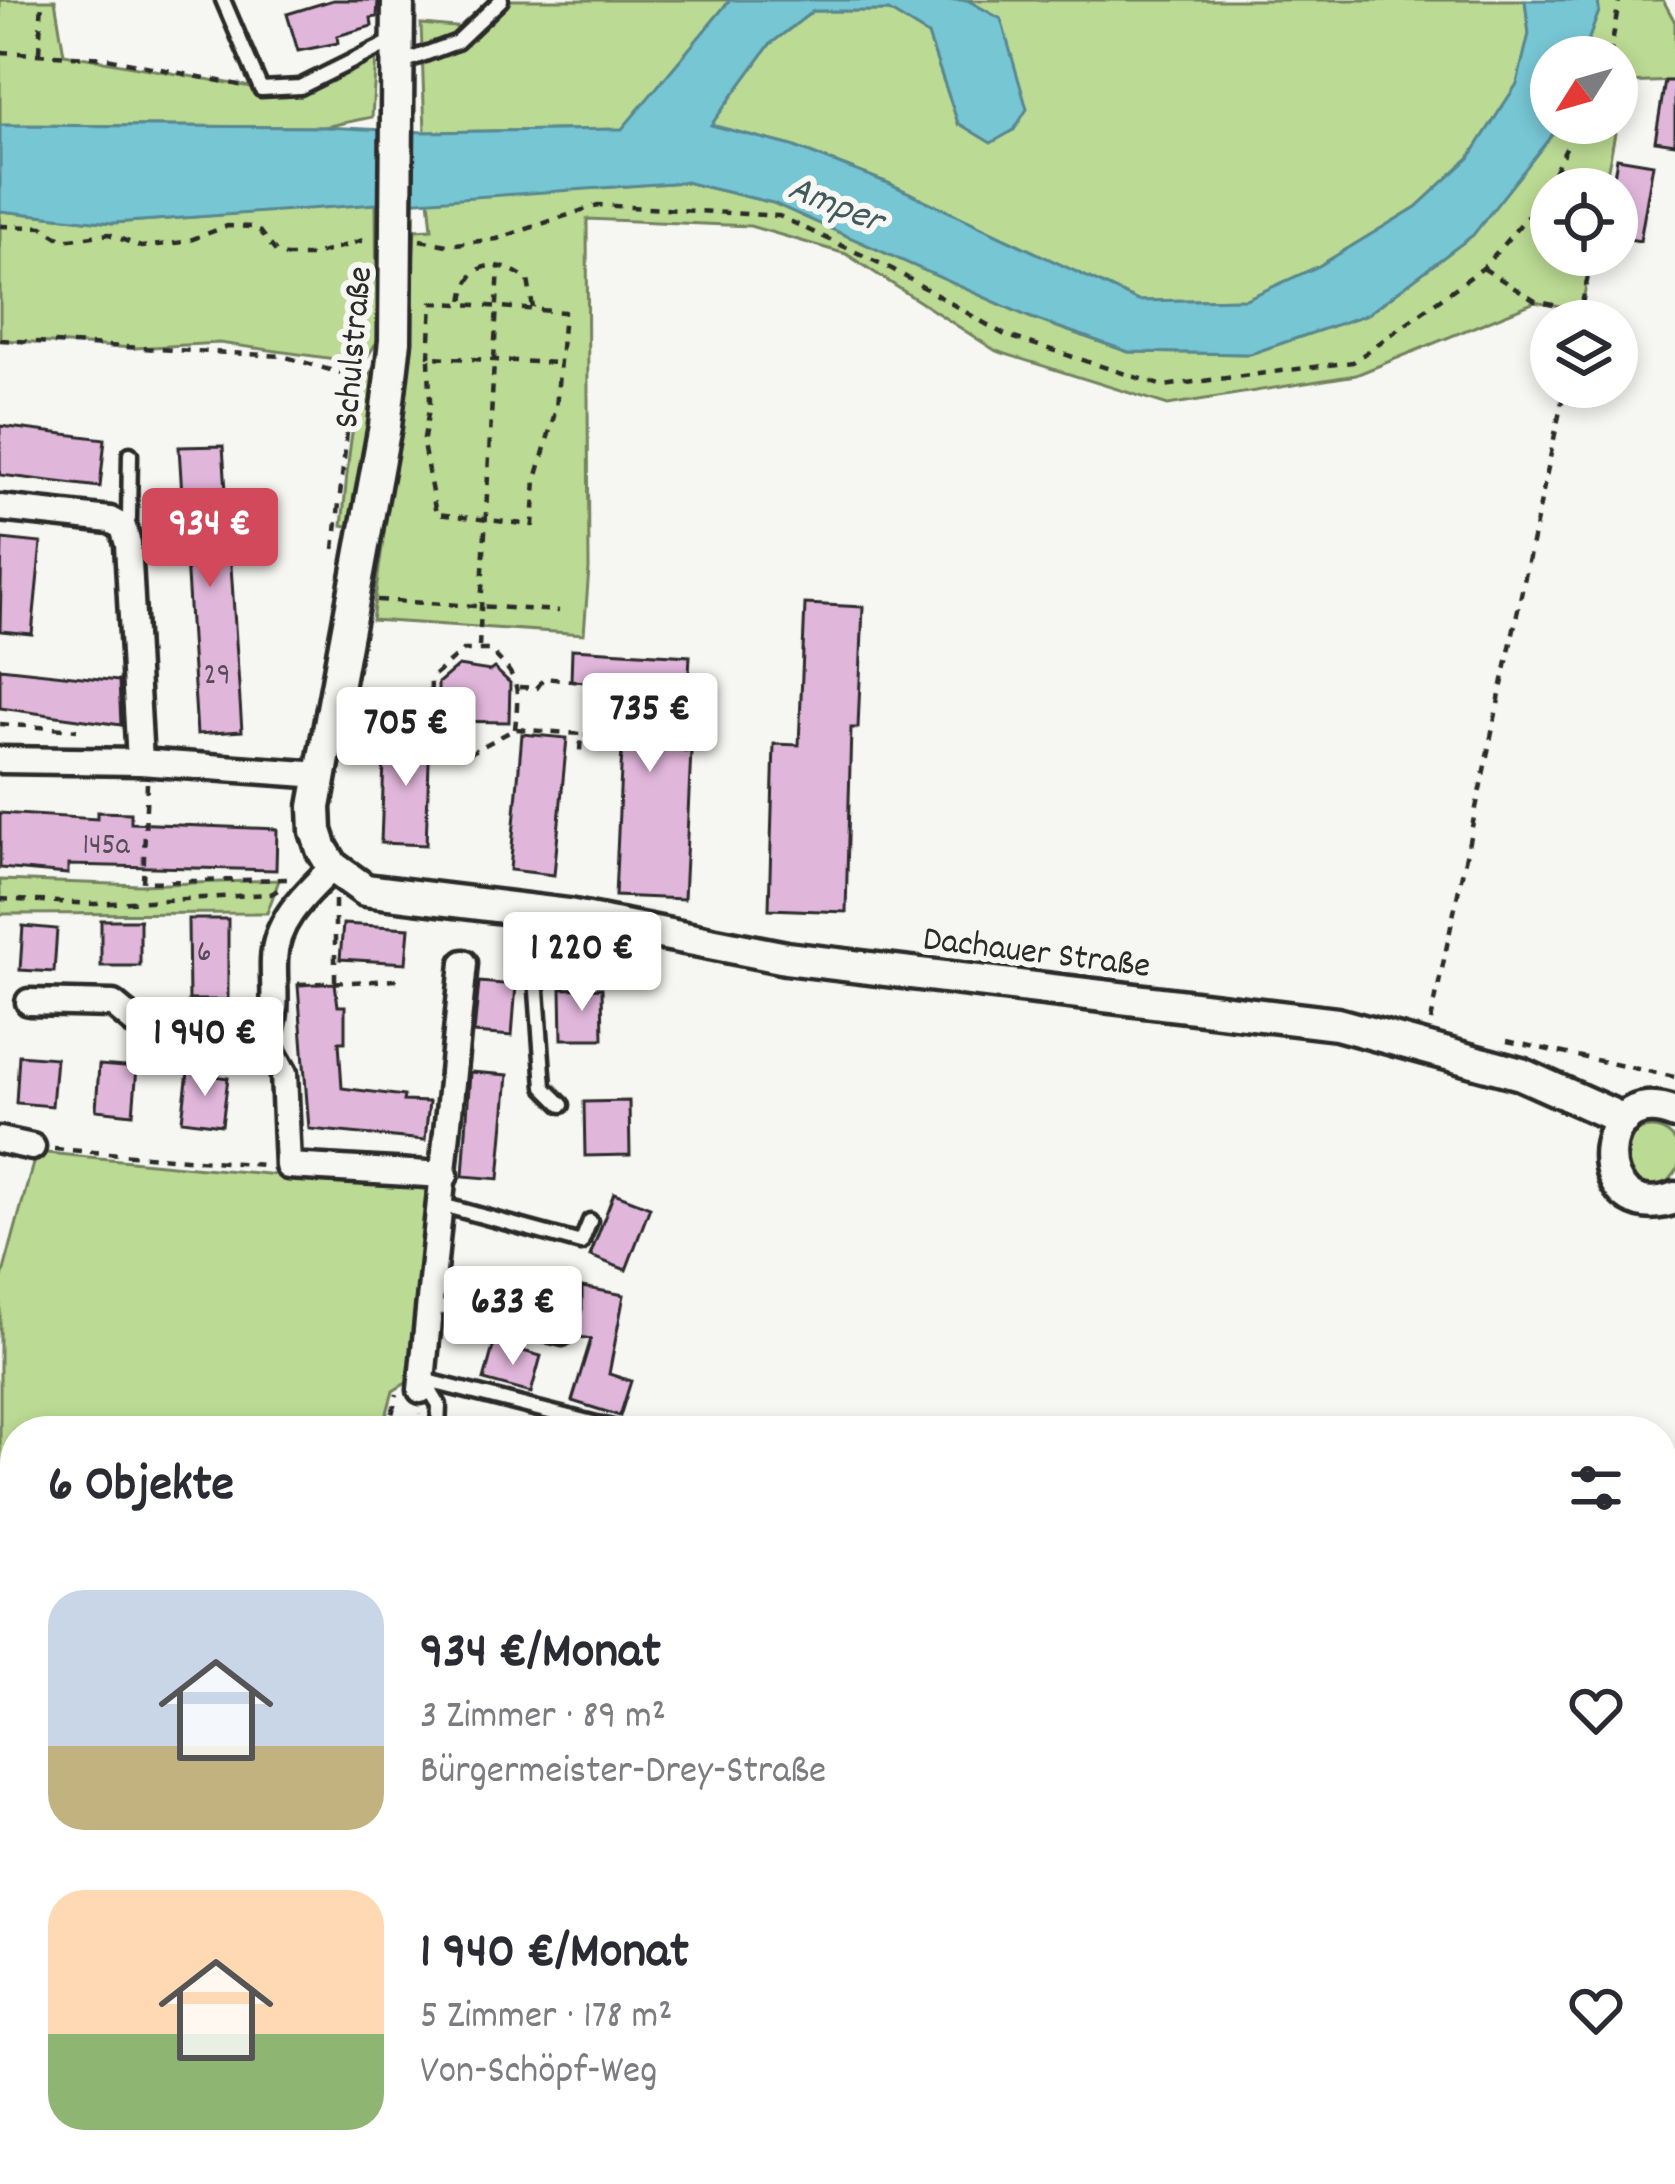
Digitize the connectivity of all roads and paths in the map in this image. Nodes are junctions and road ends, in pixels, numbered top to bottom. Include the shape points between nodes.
1 (42, 0) edge
2 (223, 0) edge
3 (398, 0) edge
4 (502, 0) edge
5 (1618, 0) edge
6 (1613, 36) edge
7 (399, 51) junction
8 (0, 52) edge
9 (39, 52) junction
10 (261, 89) junction
11 (1568, 144) edge
12 (0, 226) edge
13 (397, 228) junction
14 (500, 265) junction
15 (1483, 268) junction
16 (1532, 300) edge
17 (463, 304) junction
18 (497, 305) junction
19 (533, 308) junction
20 (0, 340) edge
21 (429, 356) junction
22 (494, 360) junction
23 (559, 363) junction
24 (357, 378) dead end
25 (1560, 408) edge
26 (130, 454) dead end
27 (0, 508) edge
28 (486, 519) junction
29 (123, 526) junction
30 (371, 600) dead end
31 (482, 604) junction
32 (559, 611) dead end
33 (479, 647) junction
34 (519, 687) junction
35 (0, 724) edge
36 (515, 729) junction
37 (77, 730) dead end
38 (581, 734) junction
39 (599, 735) junction
40 (710, 741) dead end
41 (580, 752) dead end
42 (0, 760) edge
43 (144, 762) junction
44 (321, 775) junction
45 (333, 867) junction
46 (296, 879) dead end
47 (271, 894) dead end
48 (0, 899) edge
49 (334, 900) dead end
50 (541, 910) junction
51 (464, 963) dead end
52 (400, 980) dead end
53 (335, 982) junction
54 (275, 985) junction
55 (29, 1002) dead end
56 (1499, 1040) dead end
57 (266, 1042) junction
58 (1428, 1047) junction
59 (1675, 1077) edge
60 (562, 1105) dead end
61 (1675, 1113) edge
62 (1617, 1130) junction
63 (0, 1140) edge
64 (32, 1148) joint
65 (288, 1166) junction
66 (445, 1175) junction
67 (1665, 1200) edge
68 (442, 1205) junction
69 (590, 1222) dead end
70 (1675, 1231) edge
71 (432, 1305) junction
72 (572, 1307) dead end
73 (422, 1386) junction
74 (439, 1416) edge
75 (557, 1416) edge

1 - 9 path
2 - 10 lane
3 - 7 street, Schulstraße
4 - 7 lane via 457,42
5 - 6 path
7 - 10 lane via 300,87
7 - 13 street, Schulstraße
8 - 9 path
9 - 10 path
11 - 15 path via 1539,203
12 - 13 path via 43,227 63,240 110,234 141,248 251,227 286,256 311,256
13 - 15 path via 446,245 497,239 598,205 778,216 892,268 1005,335 1163,386 1353,362
13 - 44 street, Schulstraße via 385,426
14 - 17 path via 472,273
14 - 18 path
14 - 19 path via 527,280
15 - 16 path
17 - 18 path
17 - 21 path via 432,303
18 - 19 path
18 - 22 path
19 - 23 path via 564,312
20 - 24 path via 283,356
21 - 22 path
21 - 28 path via 423,444 436,514
22 - 23 path
22 - 28 path
23 - 28 path via 533,525
25 - 58 path
26 - 29 lane via 130,519
27 - 29 street
28 - 31 path
29 - 43 street
30 - 31 path
31 - 32 path
31 - 33 path
33 - 34 path via 507,665
33 - 36 path via 463,650 431,678 430,728 472,752
34 - 36 path
34 - 39 path via 537,688 544,678 600,684
35 - 37 path
36 - 38 path
38 - 39 path
38 - 41 path
39 - 40 path
42 - 43 street
43 - 44 street
43 - 46 path via 143,882
44 - 45 street, Schulstraße via 316,831
45 - 50 street, Dachauer Straße via 365,890
45 - 54 street via 279,932
47 - 48 path via 96,904
49 - 53 path
50 - 58 street, Dachauer Straße via 786,958 1337,1024
50 - 60 lane via 536,977 544,1087
51 - 66 street
52 - 53 path
53 - 54 path
54 - 57 street via 276,1021
55 - 57 street via 112,1004 155,1039
56 - 59 path
57 - 65 street via 284,1073
58 - 62 street, Dachauer Straße via 1521,1074
61 - 62 street via 1652,1108
62 - 67 street via 1608,1154 1616,1182 1627,1193
63 - 64 street
64 - 65 path
65 - 66 street
66 - 68 street
67 - 70 street
68 - 69 lane via 581,1243
68 - 71 street
71 - 72 lane via 562,1338
71 - 73 street
73 - 74 lane
73 - 75 lane

